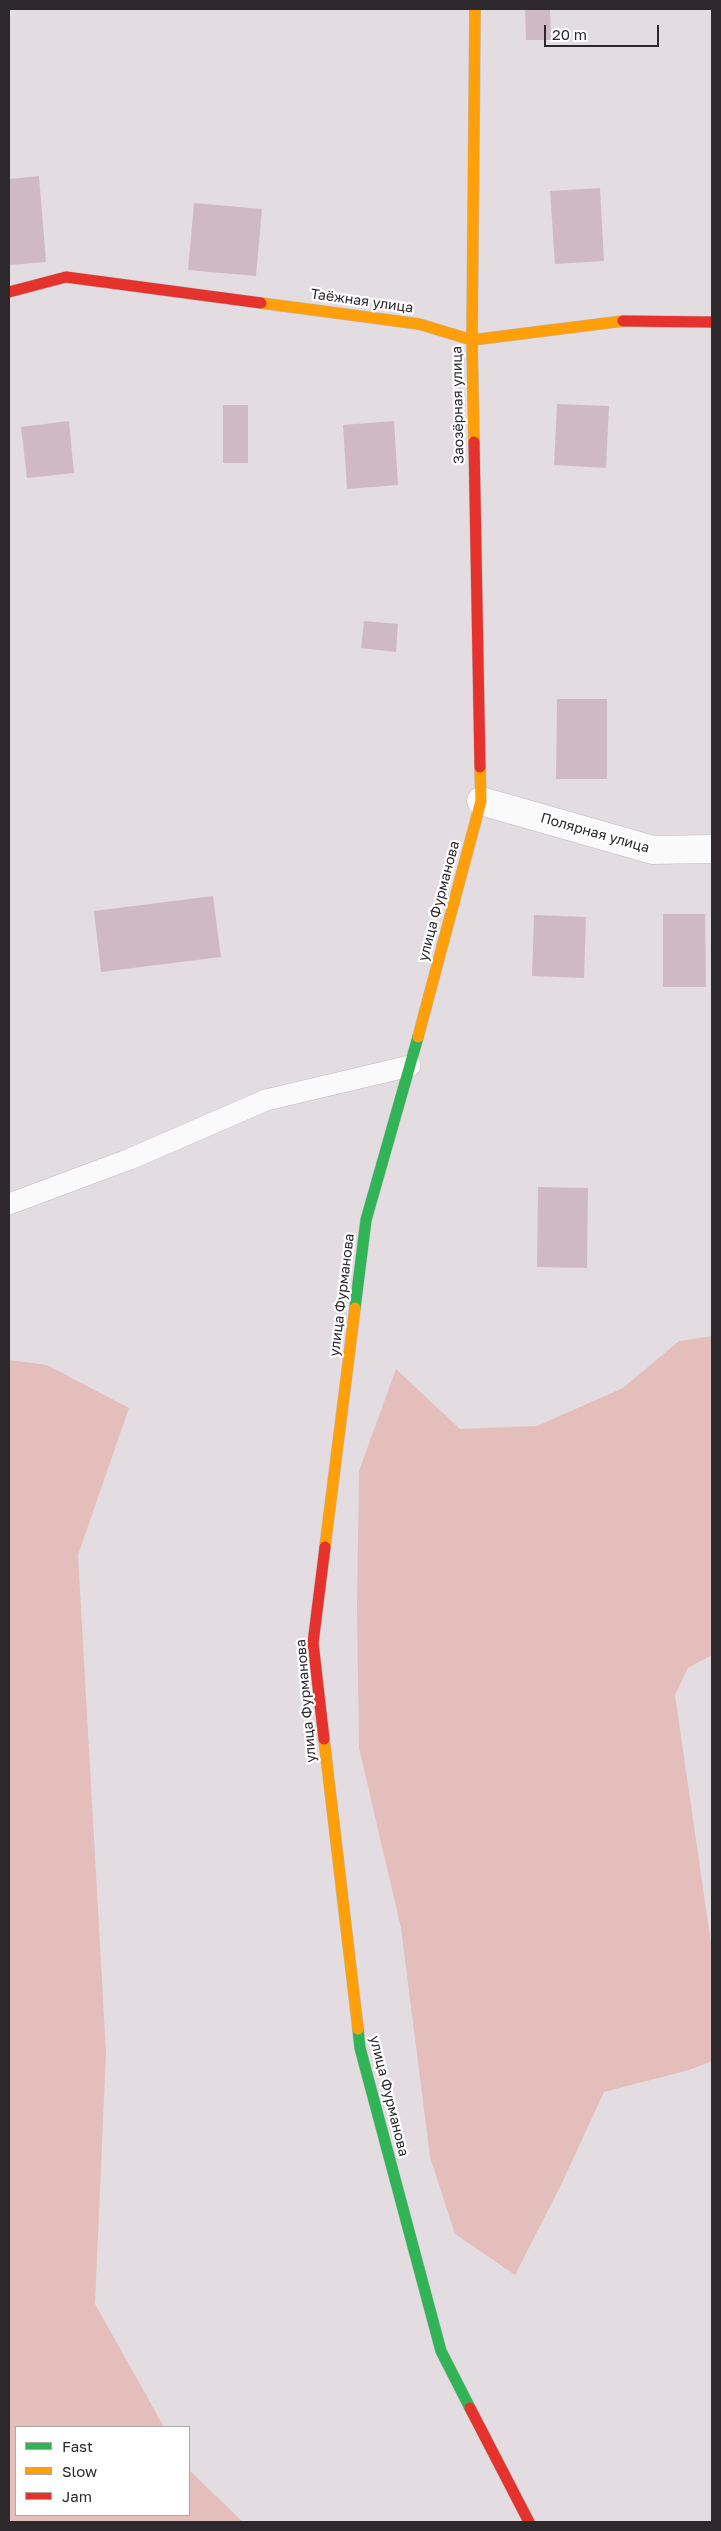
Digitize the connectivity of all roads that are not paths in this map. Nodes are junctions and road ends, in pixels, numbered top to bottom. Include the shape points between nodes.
1 (475, 9) edge
2 (9, 292) edge
3 (712, 322) edge
4 (472, 340) junction
5 (481, 801) junction
6 (712, 850) edge
7 (410, 1066) junction
8 (9, 1204) edge
9 (530, 2522) edge

1 - 4 main road, Заозёрная улица
2 - 4 main road, Таёжная улица via 66,277 418,324
3 - 4 main road, Таёжная улица via 618,321
4 - 5 main road, Заозёрная улица
5 - 6 street, Полярная улица via 653,850
5 - 7 main road, улица Фурманова
7 - 8 lane via 266,1100 130,1159
7 - 9 main road, улица Фурманова via 366,1220 313,1642 360,2048 440,2351

